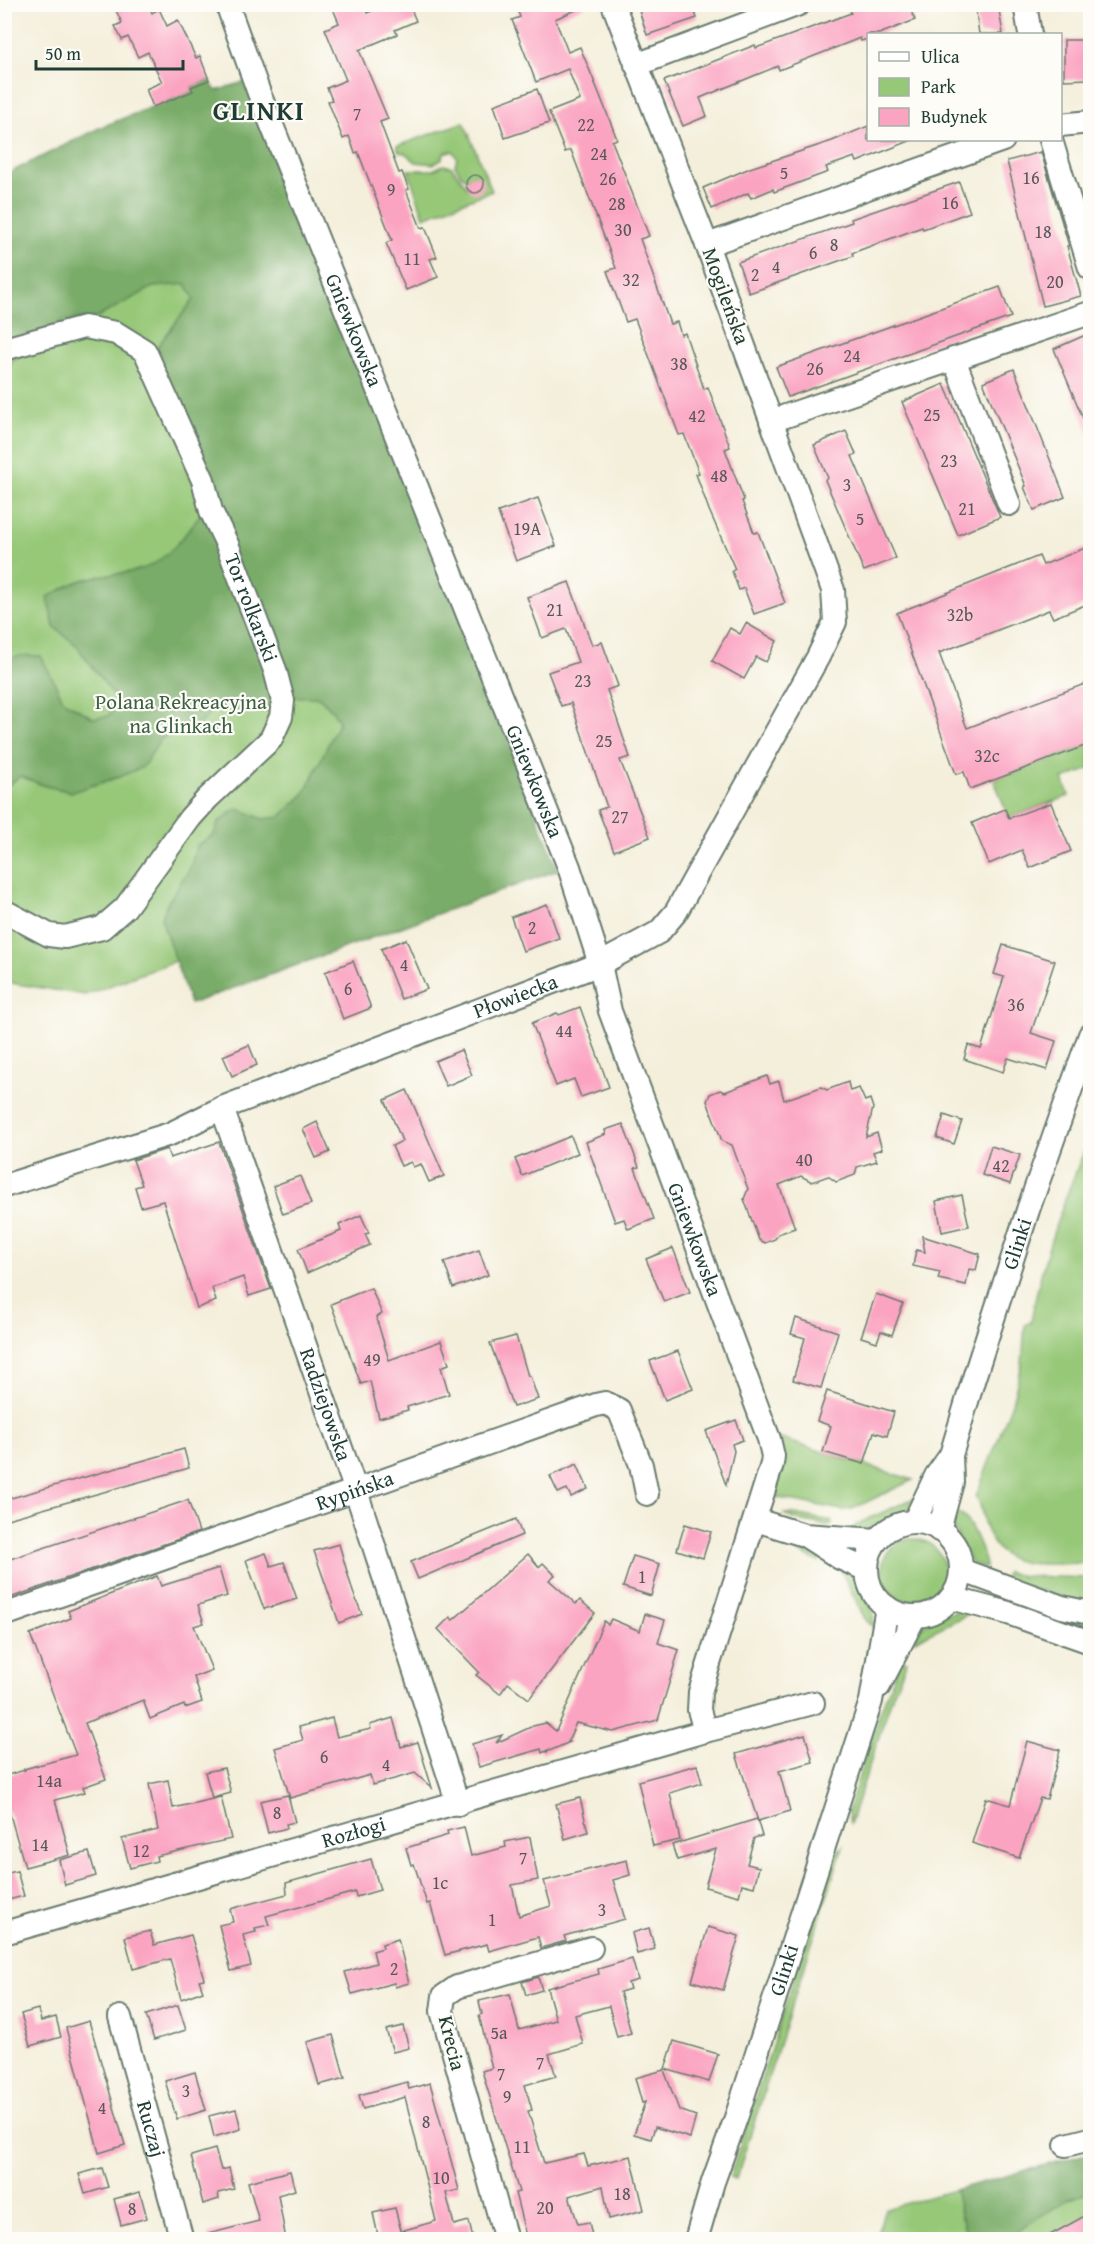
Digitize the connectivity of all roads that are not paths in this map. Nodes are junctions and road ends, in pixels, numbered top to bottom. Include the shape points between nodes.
1 (227, 4) edge
2 (612, 4) edge
3 (799, 4) edge
4 (1025, 4) edge
5 (1030, 33) edge
6 (636, 65) junction
7 (1090, 122) edge
8 (1062, 125) edge
9 (1001, 141) edge
10 (1051, 141) edge
11 (707, 245) junction
12 (1090, 268) edge
13 (1090, 313) edge
14 (4, 349) edge
15 (954, 359) junction
16 (771, 421) junction
17 (1008, 504) dead end
18 (833, 590) joint
19 (4, 911) edge
20 (600, 964) junction
21 (1090, 1035) edge
22 (222, 1108) junction
23 (4, 1186) edge
24 (951, 1455) junction
25 (356, 1491) junction
26 (647, 1494) dead end
27 (756, 1520) junction
28 (914, 1522) junction
29 (939, 1530) junction
30 (804, 1535) junction
31 (877, 1540) junction
32 (867, 1570) junction
33 (961, 1570) junction
34 (951, 1598) junction
35 (887, 1607) junction
36 (1090, 1613) edge
37 (4, 1615) edge
38 (915, 1616) junction
39 (1090, 1642) edge
40 (871, 1701) junction
41 (813, 1703) dead end
42 (705, 1731) junction
43 (458, 1804) junction
44 (4, 1933) edge
45 (591, 1948) dead end
46 (120, 2017) dead end
47 (1090, 2139) edge
48 (1066, 2145) dead end
49 (182, 2240) edge
50 (506, 2240) edge
51 (696, 2240) edge

1 - 20 street, Gniewkowska via 253,79 569,867
2 - 6 street, Mogileńska
3 - 6 street
4 - 5 street
6 - 11 street, Mogileńska
7 - 8 street
9 - 11 street
10 - 12 street
11 - 16 street, Mogileńska
13 - 15 street
14 - 19 street, Tor rolkarski via 84,327 116,333 145,351 202,480 275,670 283,701 271,739 190,818 125,908 102,928 65,937 49,935
15 - 16 street
15 - 17 street
16 - 18 street, Mogileńska
18 - 20 street, Płowiecka via 835,622 818,657 675,912 659,932
20 - 22 street, Płowiecka
20 - 27 street, Gniewkowska via 610,1011 769,1439 772,1464
21 - 24 street, Glinki via 1028,1210
22 - 23 street, Płowiecka via 170,1134
22 - 25 street, Radziejowska
24 - 28 street, Glinki
24 - 29 street, Glinki via 952,1482
25 - 26 street, Rypińska via 605,1403 619,1410 641,1465
25 - 37 street, Rypińska
25 - 43 street, Radziejowska
27 - 30 street
27 - 42 street via 700,1692 699,1710
28 - 29 street
28 - 31 street via 893,1527
29 - 33 street via 955,1547
30 - 31 street
30 - 32 street
31 - 32 street
32 - 35 street via 872,1591
33 - 34 street
33 - 36 street via 1062,1607
34 - 38 street via 939,1609
34 - 39 street via 1008,1612
35 - 38 street
35 - 40 street, Glinki
38 - 40 street, Glinki
40 - 51 street, Glinki
41 - 42 street, Rozłogi
42 - 43 street, Rozłogi
43 - 44 street, Rozłogi
45 - 50 street, Krecia via 457,1987 444,1996 442,2011
46 - 49 street, Ruczaj
47 - 48 street

